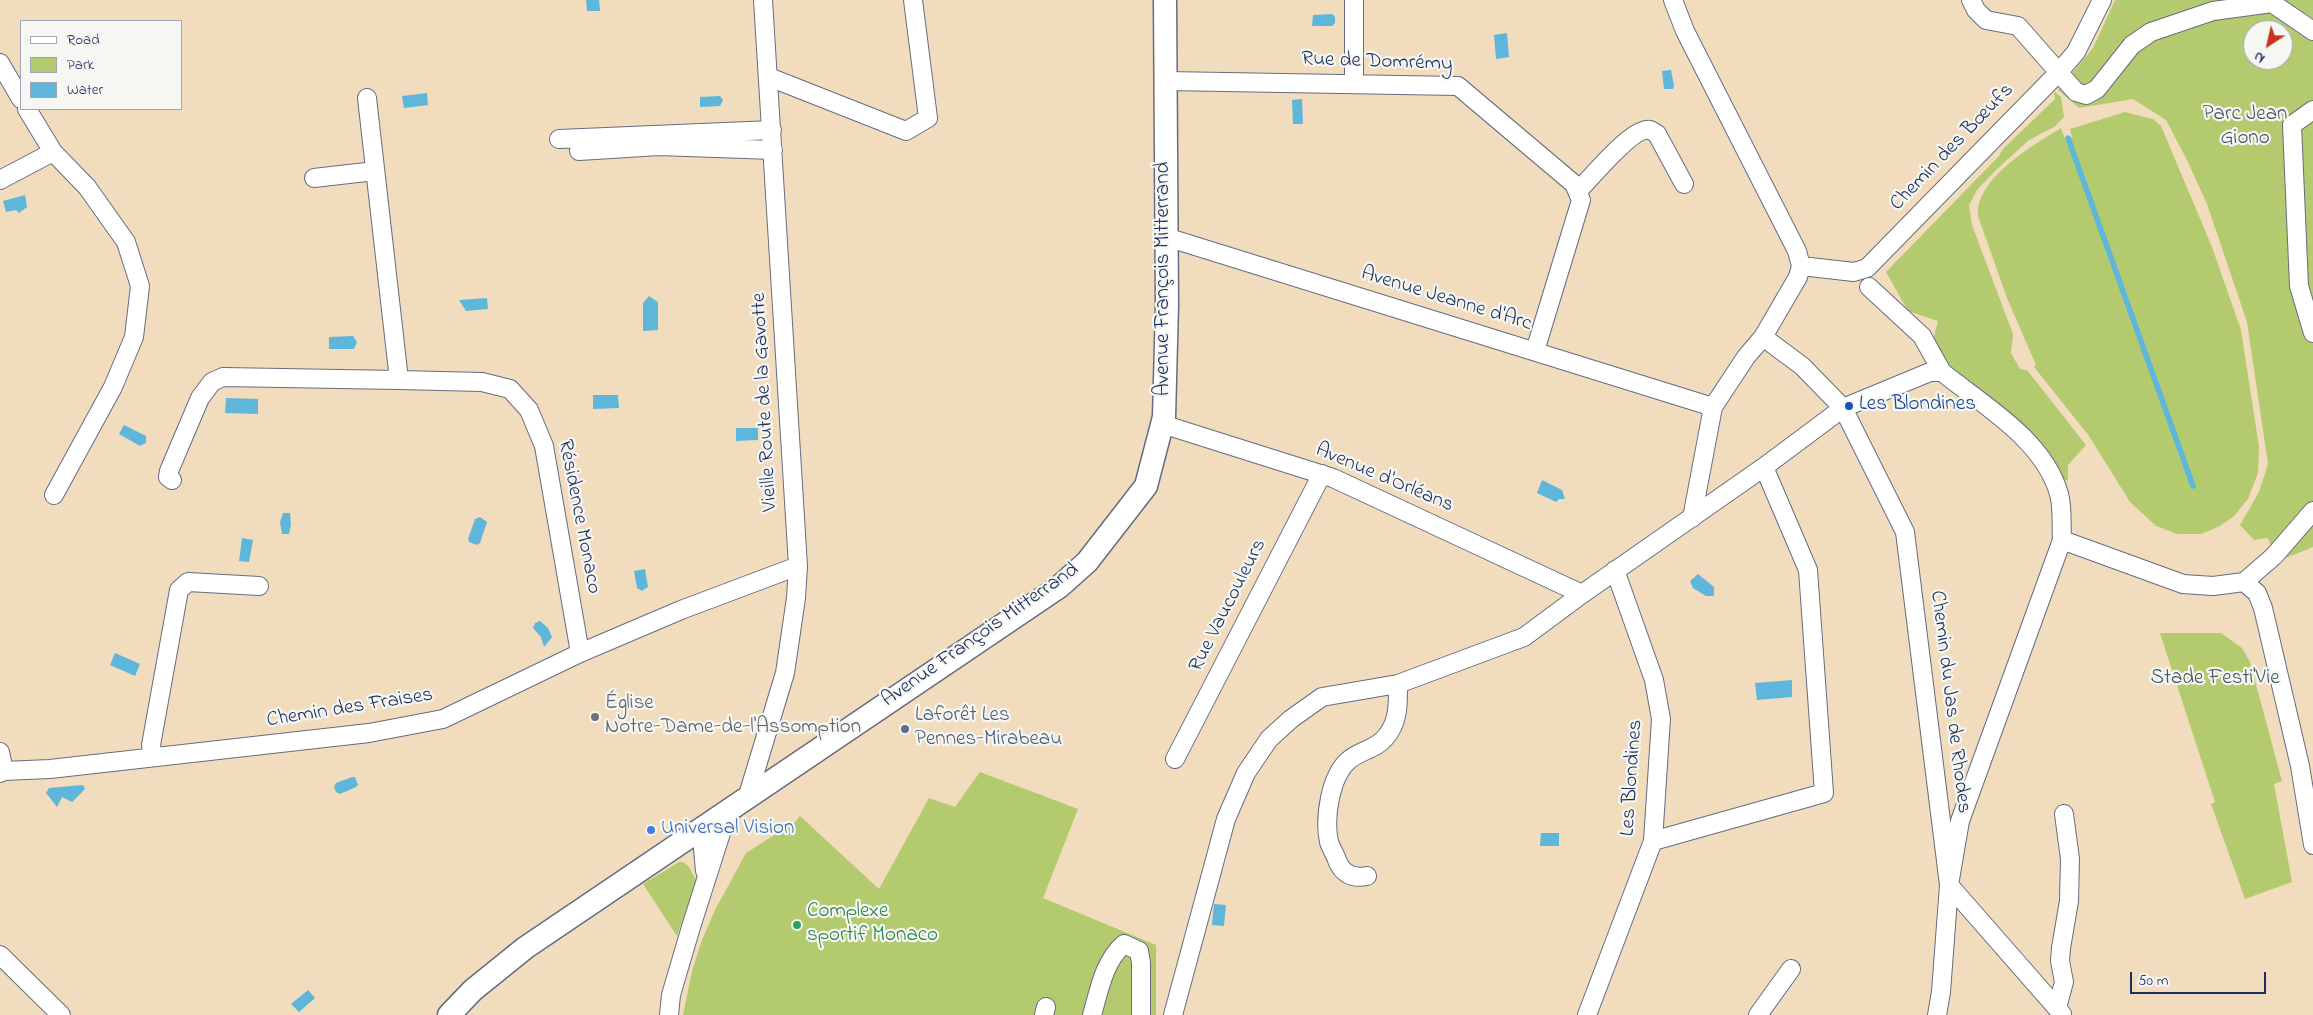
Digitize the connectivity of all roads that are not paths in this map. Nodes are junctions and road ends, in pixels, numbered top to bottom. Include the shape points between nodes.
1 (763, 0) edge
2 (913, 0) edge
3 (1165, 0) edge
4 (1354, 0) edge
5 (1673, 0) edge
6 (1971, 0) edge
7 (2102, 0) edge
8 (2313, 31) edge
9 (0, 63) edge
10 (2058, 73) junction
11 (1166, 81) junction
12 (770, 82) junction
13 (1354, 83) junction
14 (20, 97) edge
15 (367, 98) dead end
16 (28, 110) edge
17 (2313, 110) edge
18 (772, 130) junction
19 (872, 130) dead end
20 (559, 139) dead end
21 (774, 150) junction
22 (579, 151) dead end
23 (53, 152) junction
24 (376, 170) junction
25 (314, 178) dead end
26 (0, 180) edge
27 (1684, 184) dead end
28 (1578, 191) junction
29 (1166, 237) junction
30 (1801, 266) junction
31 (1869, 287) dead end
32 (2313, 333) edge
33 (1763, 337) junction
34 (1535, 351) junction
35 (1942, 372) junction
36 (399, 380) junction
37 (1713, 407) junction
38 (1843, 408) junction
39 (1162, 424) junction
40 (1764, 467) junction
41 (1322, 474) junction
42 (172, 480) dead end
43 (54, 495) dead end
44 (2313, 511) edge
45 (1692, 518) junction
46 (2062, 540) junction
47 (798, 566) junction
48 (1615, 570) junction
49 (2244, 582) junction
50 (259, 586) dead end
51 (1582, 594) junction
52 (580, 653) junction
53 (1398, 684) junction
54 (0, 752) edge
55 (153, 757) junction
56 (1175, 760) dead end
57 (2, 772) edge
58 (748, 795) junction
59 (729, 808) junction
60 (2064, 814) dead end
61 (701, 827) junction
62 (1653, 841) junction
63 (2313, 844) edge
64 (706, 876) junction
65 (1367, 876) dead end
66 (1949, 885) junction
67 (0, 955) edge
68 (1790, 969) dead end
69 (2060, 1011) edge
70 (61, 1015) edge
71 (448, 1015) edge
72 (669, 1015) edge
73 (1092, 1015) edge
74 (1141, 1015) edge
75 (1173, 1015) edge
76 (1588, 1015) edge
77 (1758, 1015) edge
78 (1937, 1015) edge

1 - 12 street, Vieille Route de la Gavotte
2 - 12 street via 928,118 906,131
3 - 11 main road, Avenue François Mitterrand
4 - 13 street
5 - 30 street via 1685,31
6 - 10 street via 1986,20 2018,26
7 - 10 street, Chemin des Bœufs via 2076,52
8 - 10 street via 2272,3 2213,11 2151,32 2132,45 2097,89 2086,95 2078,94
9 - 14 street
10 - 30 street, Chemin des Bœufs via 1867,268 1854,272
11 - 13 street, Rue de Domrémy
11 - 29 main road, Avenue François Mitterrand
12 - 18 street, Vieille Route de la Gavotte
12 - 19 street
13 - 28 street, Rue de Domrémy via 1458,86 1574,184
15 - 24 street
16 - 23 street
17 - 32 street via 2292,125 2299,286
18 - 20 street
18 - 21 street, Vieille Route de la Gavotte
21 - 22 street via 659,146
21 - 47 street, Vieille Route de la Gavotte
23 - 26 street
23 - 43 street via 87,187 126,242 140,286 134,337 113,387
24 - 25 street
24 - 36 street
27 - 28 street via 1657,134 1650,130 1642,131 1618,148
28 - 34 street via 1581,200
29 - 34 street, Avenue Jeanne d'Arc
29 - 39 main road, Avenue François Mitterrand
30 - 33 street via 1798,277
31 - 35 street via 1922,336
33 - 37 street
33 - 38 street, Chemin du Jas de Rhodes via 1802,366
34 - 37 street, Avenue Jeanne d'Arc
35 - 38 street via 1914,377
35 - 46 street via 2030,442 2047,464 2060,495
36 - 42 street, Résidence Monaco via 222,377 212,382 200,398 169,471 168,477
36 - 52 street, Résidence Monaco via 482,382 510,389 529,410 544,446
37 - 45 street
38 - 40 street
38 - 66 street, Chemin du Jas de Rhodes via 1905,532
39 - 41 street, Avenue d'Orléans
39 - 58 main road, Avenue François Mitterrand via 1146,486 1087,562 1059,587
40 - 45 street
40 - 62 street via 1808,570 1824,794
41 - 51 street, Avenue d'Orléans
41 - 56 street, Rue Vaucouleurs
44 - 49 street via 2274,556
45 - 48 street
46 - 49 street via 2183,584 2213,586
46 - 66 street via 1960,821
47 - 52 street, Chemin des Fraises via 681,610
47 - 58 street, Vieille Route de la Gavotte via 785,673
48 - 51 street
48 - 62 street, Les Blondines via 1654,680 1661,719
49 - 63 street via 2257,593 2264,608 2300,766
50 - 55 street via 188,582 179,590 151,745
51 - 53 street via 1524,637
52 - 55 street, Chemin des Fraises via 443,719 369,733
53 - 65 street via 1398,712 1389,734 1350,758 1333,780 1328,817 1329,842 1339,865 1349,875 1357,878
53 - 75 street via 1322,697 1290,719 1269,739 1246,773 1226,820
54 - 57 street
55 - 57 street, Chemin des Fraises
58 - 59 main road, Avenue François Mitterrand
59 - 61 main road, Avenue François Mitterrand
59 - 64 street
60 - 69 street via 2070,859 2069,902 2060,961 2064,982
61 - 64 street
61 - 71 main road, Avenue François Mitterrand via 524,948
62 - 76 street, Les Blondines
64 - 72 street
66 - 69 street
66 - 78 street, Chemin du Jas de Rhodes
67 - 70 street
68 - 77 street
73 - 74 street via 1102,981 1116,951 1124,944 1139,951 1142,963

